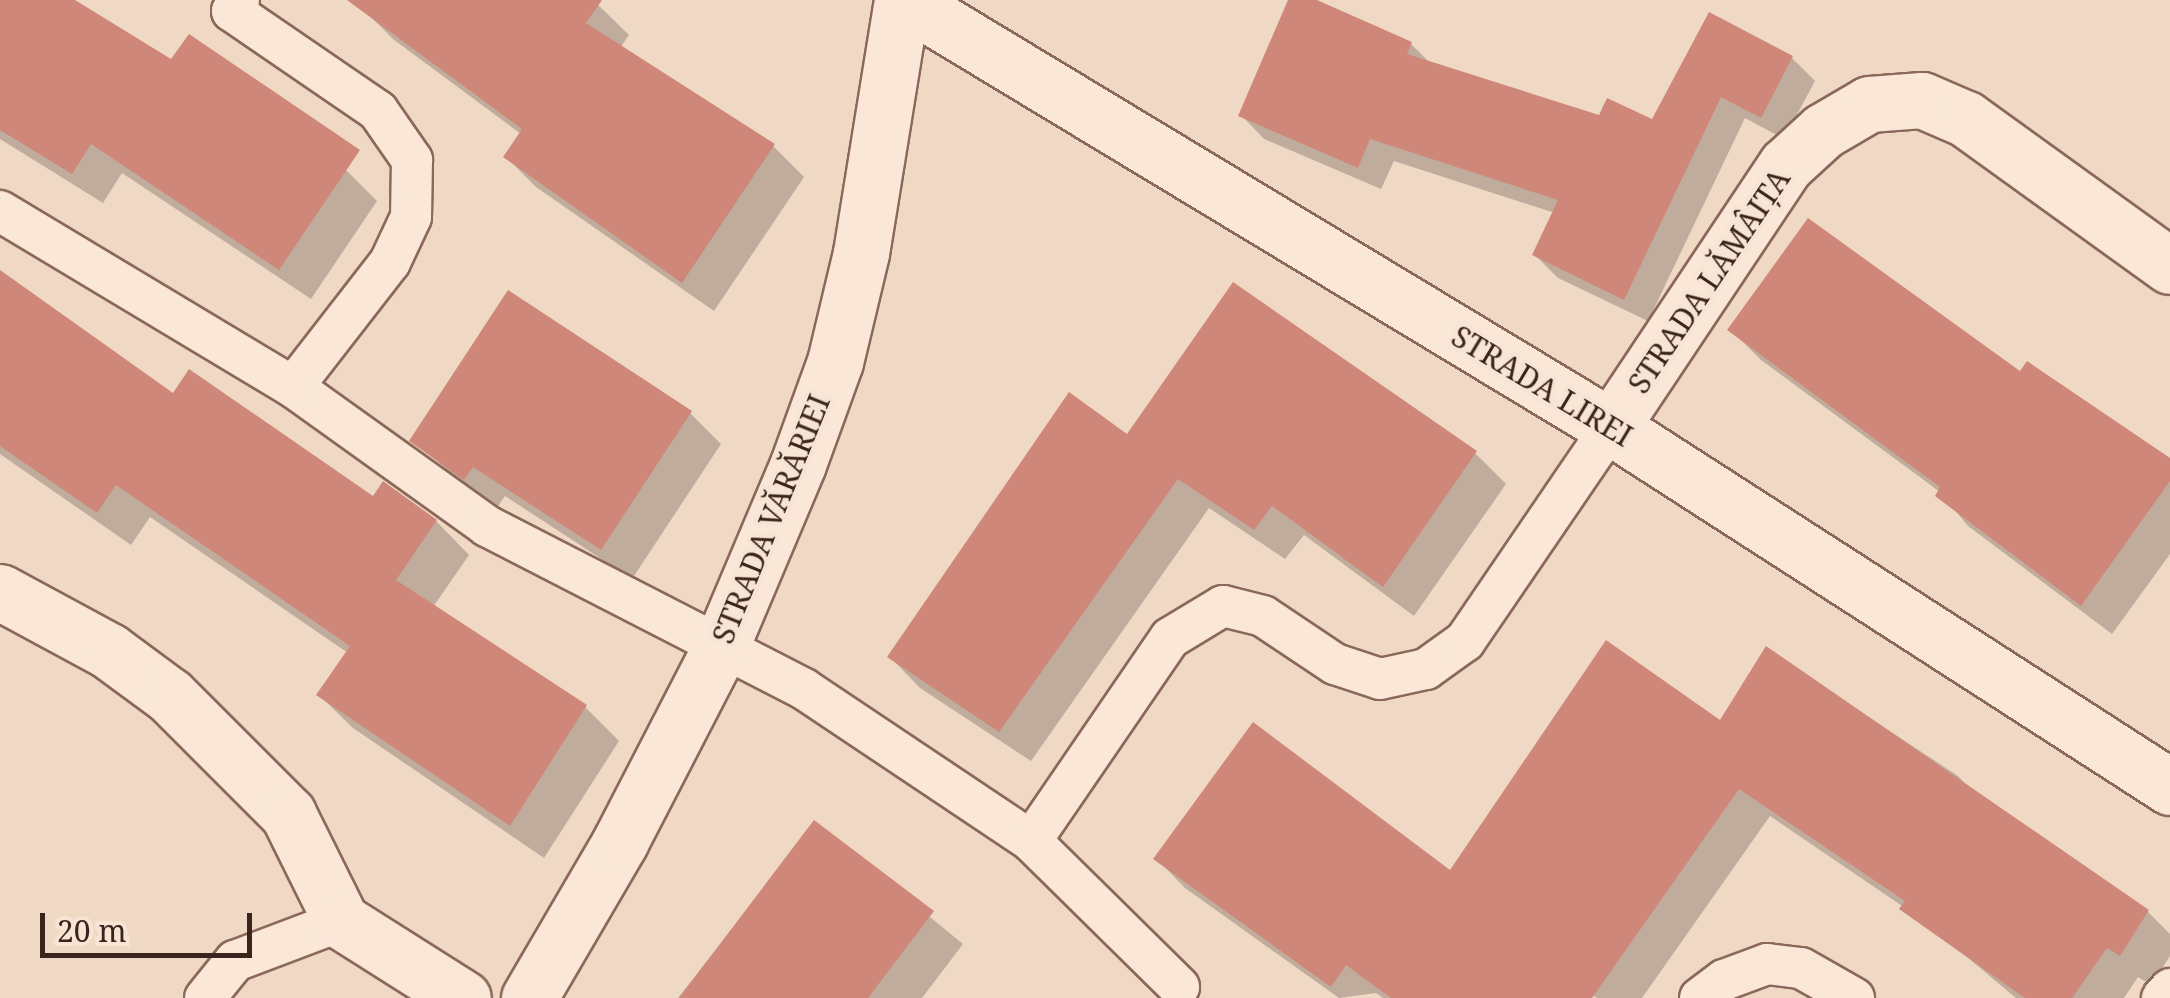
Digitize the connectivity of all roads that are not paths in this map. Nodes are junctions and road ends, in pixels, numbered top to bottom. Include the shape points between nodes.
1 (903, 0) edge
2 (229, 4) edge
3 (0, 212) edge
4 (2170, 266) edge
5 (293, 387) junction
6 (1610, 427) junction
7 (0, 592) edge
8 (722, 644) junction
9 (2170, 786) edge
10 (1031, 840) junction
11 (341, 921) junction
12 (2170, 989) edge
13 (1172, 994) edge
14 (205, 998) edge
15 (463, 998) edge
16 (529, 998) edge
17 (1700, 998) edge
18 (1854, 998) edge
19 (2162, 998) edge

1 - 6 street, STRADA LIREI
1 - 8 street, STRADA VĂRĂRIEI via 861,253 835,362
2 - 5 lane via 378,111 412,160 410,217 390,262
3 - 5 lane
4 - 6 street, STRADA LĂMÂIȚA via 1966,119 1922,100 1870,104 1823,131 1786,165
5 - 8 lane via 487,526
6 - 9 street, STRADA LIREI
6 - 10 lane via 1465,641 1439,660 1380,679 1335,664 1264,616 1223,606 1170,638
7 - 11 street via 110,651 232,753 288,814
8 - 10 lane via 804,690
8 - 16 street, STRADA VĂRĂRIEI via 620,842
10 - 13 lane
11 - 14 lane via 235,961
11 - 15 street
12 - 19 lane
17 - 18 lane via 1724,980 1768,964 1802,968

